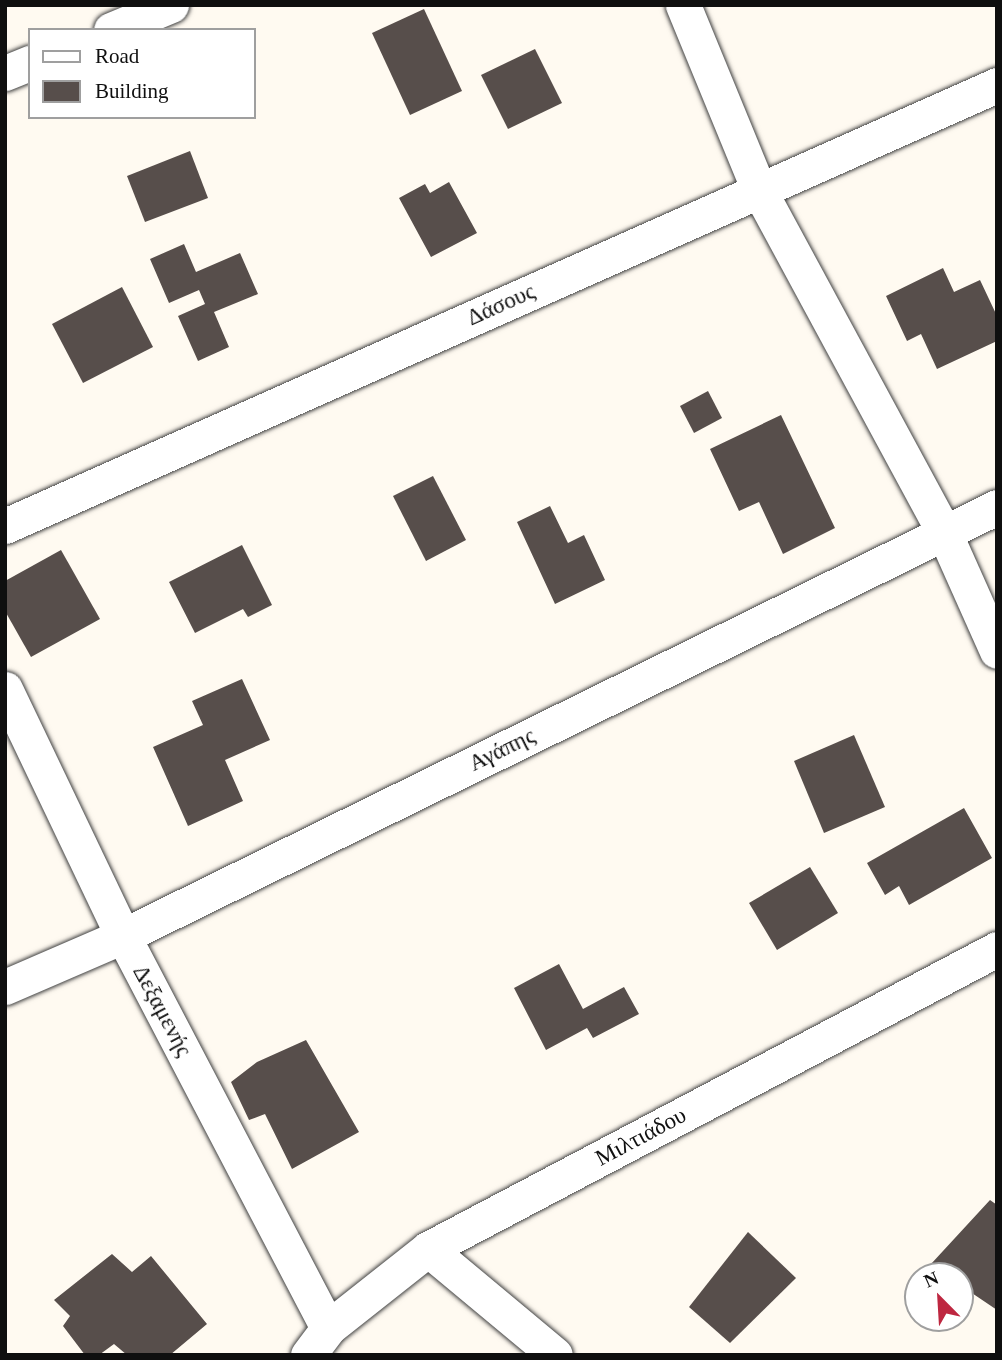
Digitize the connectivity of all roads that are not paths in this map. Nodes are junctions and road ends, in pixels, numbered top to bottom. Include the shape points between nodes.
1 (171, 5) edge
2 (683, 5) edge
3 (116, 28) edge
4 (28, 64) edge
5 (5, 73) edge
6 (997, 85) edge
7 (759, 190) junction
8 (997, 507) edge
9 (5, 526) edge
10 (944, 533) junction
11 (997, 651) edge
12 (5, 688) edge
13 (123, 936) junction
14 (997, 949) edge
15 (5, 986) edge
16 (428, 1249) junction
17 (318, 1341) edge
18 (555, 1355) edge

1 - 3 street
2 - 7 street
4 - 5 street
6 - 7 street, Δάσους
7 - 9 street, Δάσους
7 - 10 street
8 - 10 street, Αγάπης
10 - 11 street
10 - 13 street, Αγάπης
12 - 13 street, Δεξαμενής
13 - 15 street, Αγάπης
13 - 17 street, Δεξαμενής
14 - 16 street, Μιλτιάδου
16 - 17 street, Μιλτιάδου
16 - 18 street

